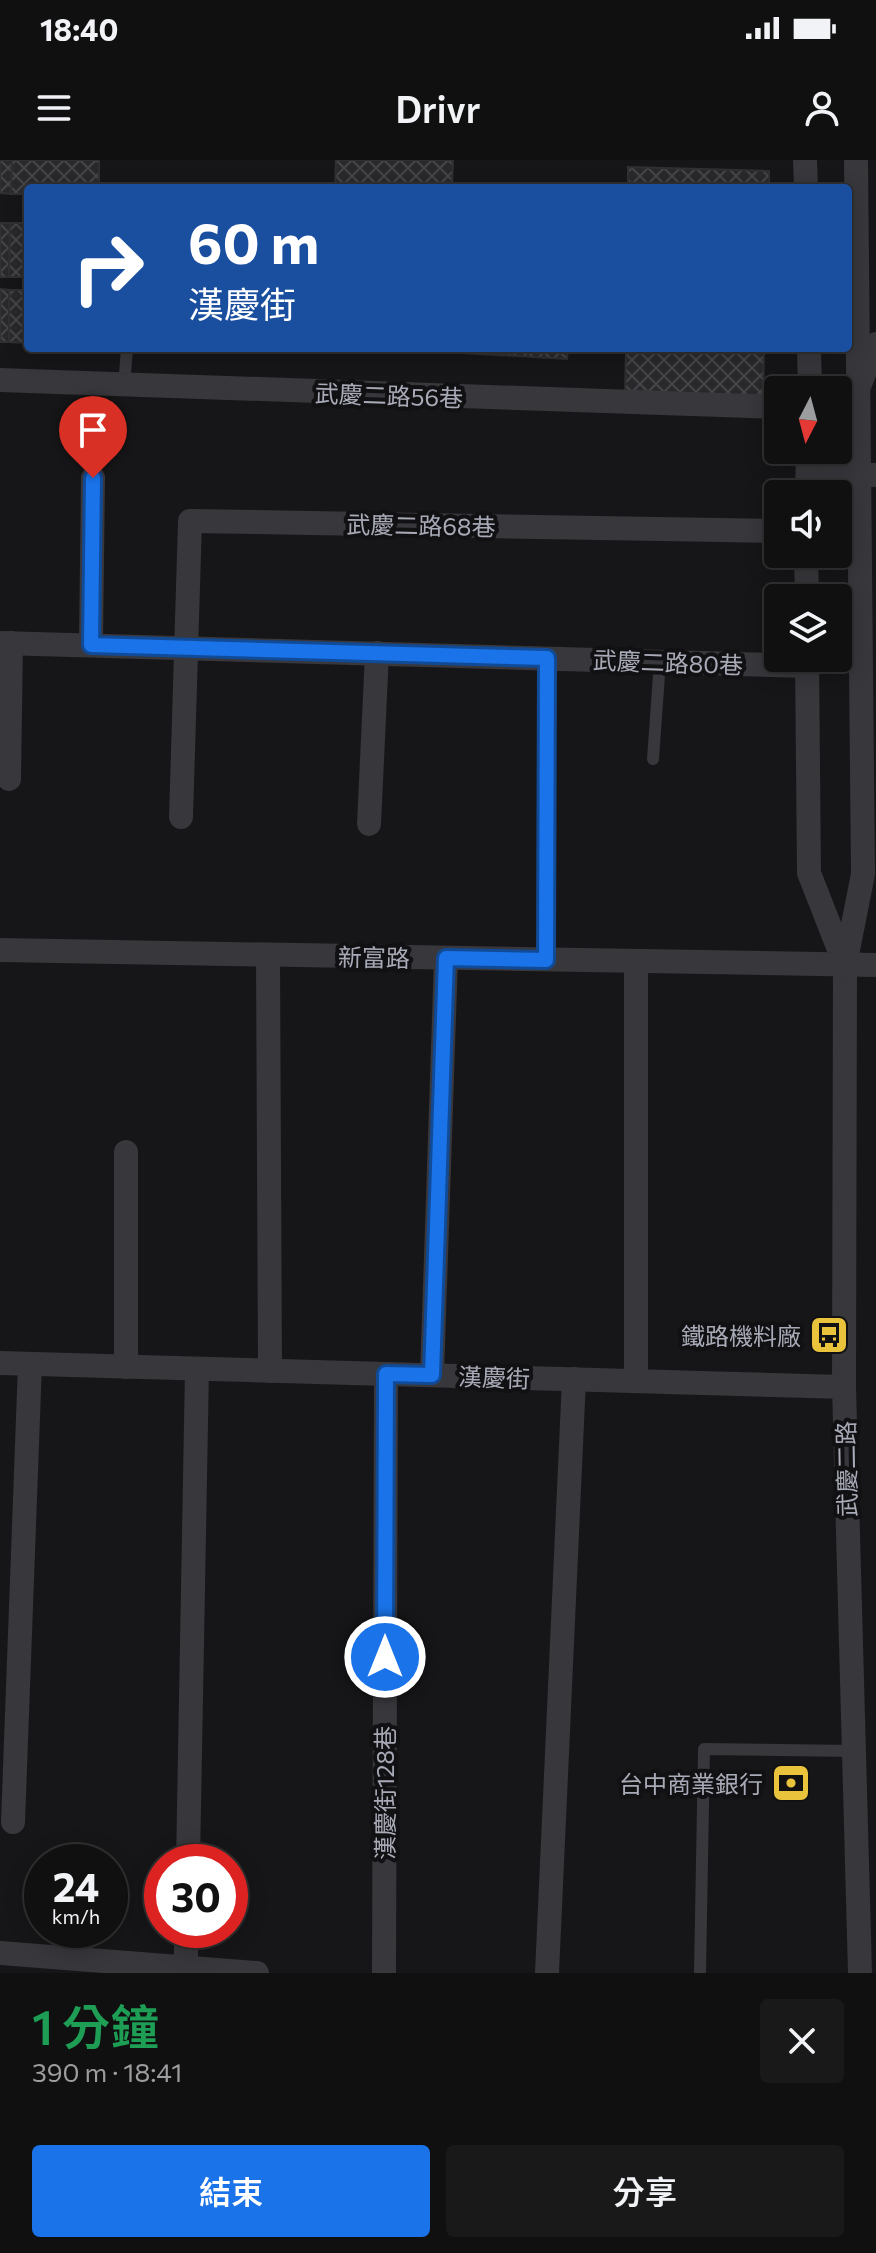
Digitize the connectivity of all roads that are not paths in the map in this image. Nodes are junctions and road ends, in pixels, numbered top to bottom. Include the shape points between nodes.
1 (805, 160) edge
2 (856, 160) edge
3 (806, 184) edge
4 (852, 265) edge
5 (876, 344) edge
6 (127, 352) edge
7 (809, 352) edge
8 (849, 352) edge
9 (810, 376) edge
10 (848, 376) edge
11 (0, 380) edge
12 (124, 386) junction
13 (852, 387) edge
14 (764, 407) edge
15 (852, 416) edge
16 (808, 473) edge
17 (867, 475) edge
18 (93, 478) dead end
19 (764, 531) edge
20 (5, 643) edge
21 (91, 645) junction
22 (185, 648) junction
23 (377, 653) junction
24 (547, 658) junction
25 (660, 661) junction
26 (764, 662) edge
27 (807, 672) edge
28 (653, 759) dead end
29 (9, 779) dead end
30 (181, 817) dead end
31 (369, 824) dead end
32 (0, 950) edge
33 (268, 955) junction
34 (446, 958) junction
35 (546, 960) junction
36 (636, 962) junction
37 (845, 965) junction
38 (876, 965) edge
39 (126, 1152) dead end
40 (0, 1363) edge
41 (30, 1364) junction
42 (126, 1367) junction
43 (197, 1369) junction
44 (270, 1371) junction
45 (386, 1374) junction
46 (432, 1375) junction
47 (574, 1379) junction
48 (636, 1381) junction
49 (844, 1387) junction
50 (854, 1751) junction
51 (13, 1822) dead end
52 (188, 1844) edge
53 (186, 1948) edge
54 (0, 1953) edge
55 (186, 1967) junction
56 (257, 1973) edge
57 (384, 1973) edge
58 (547, 1973) edge
59 (700, 1973) edge
60 (860, 1973) edge

1 - 3 street
2 - 4 street
5 - 13 street, 武慶二路
6 - 12 lane
7 - 9 street
8 - 10 street
11 - 12 street, 武慶二路56巷
12 - 14 street, 武慶二路56巷
15 - 17 street, 武慶二路
16 - 17 street
17 - 37 street, 武慶二路 via 863,874
18 - 21 street
19 - 22 street, 武慶二路68巷 via 190,521
20 - 21 street, 武慶二路80巷
20 - 29 street
21 - 22 street, 武慶二路80巷
22 - 23 street, 武慶二路80巷
22 - 30 street
23 - 24 street, 武慶二路80巷
23 - 31 street
24 - 25 street, 武慶二路80巷
24 - 35 lane
25 - 26 street, 武慶二路80巷
25 - 28 lane
27 - 37 street, 武慶二路 via 809,873
32 - 33 street, 新富路
33 - 34 street, 新富路
33 - 44 street
34 - 35 street, 新富路
34 - 46 street
35 - 36 street, 新富路
36 - 37 street, 新富路
36 - 48 street
37 - 38 street, 新富路
37 - 49 street, 武慶二路
39 - 42 street
40 - 41 street, 漢慶街
41 - 42 street, 漢慶街
41 - 51 street
42 - 43 street, 漢慶街
43 - 44 street, 漢慶街
43 - 52 street
44 - 45 street, 漢慶街
45 - 46 street, 漢慶街
45 - 57 street, 漢慶街128巷
46 - 47 street, 漢慶街
47 - 48 street, 漢慶街
47 - 58 street
48 - 49 street, 漢慶街
49 - 50 street, 武慶二路
50 - 59 lane via 704,1749
50 - 60 street, 武慶二路
53 - 55 street
54 - 55 street
55 - 56 street

